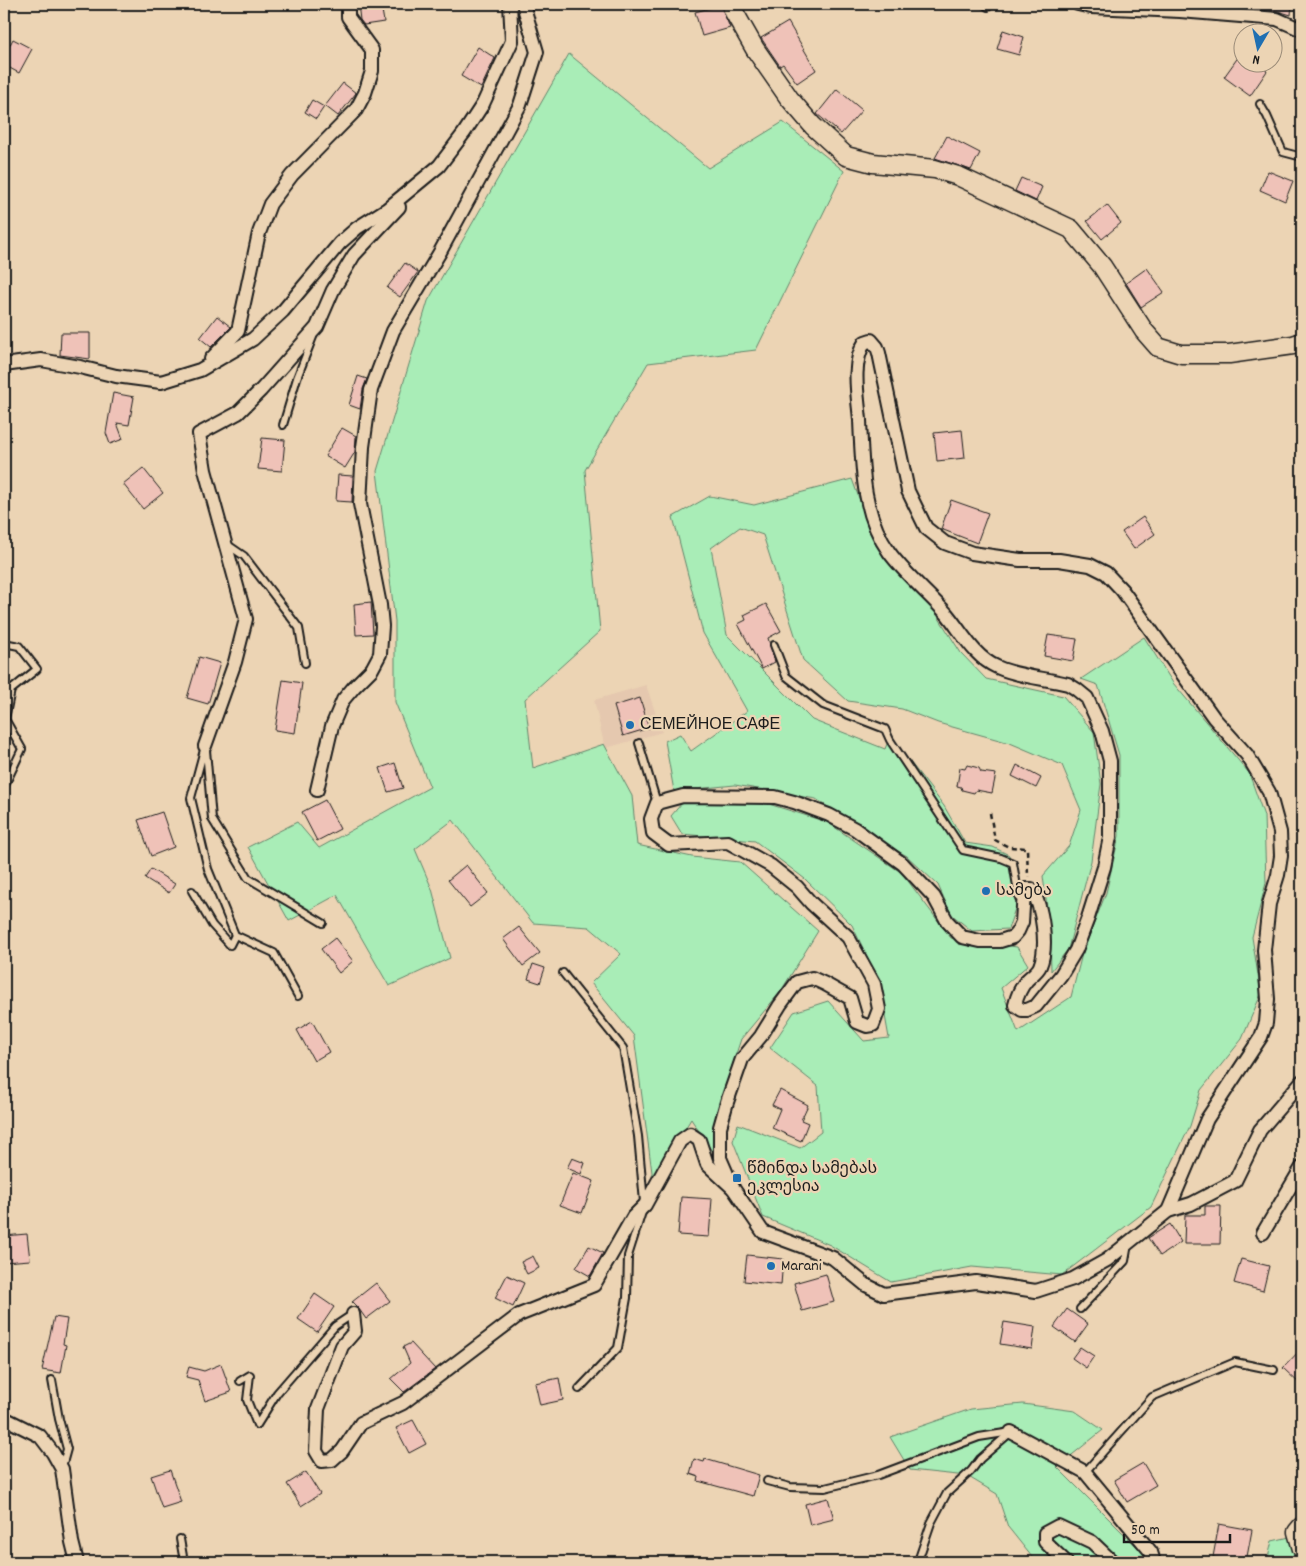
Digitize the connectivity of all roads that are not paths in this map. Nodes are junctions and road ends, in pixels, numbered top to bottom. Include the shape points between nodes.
1 (348, 4) edge
2 (510, 4) edge
3 (524, 4) edge
4 (731, 4) edge
5 (1078, 4) edge
6 (1302, 30) edge
7 (1260, 104) dead end
8 (1302, 157) edge
9 (439, 166) junction
10 (317, 327) junction
11 (1302, 342) edge
12 (4, 365) edge
13 (200, 370) junction
14 (283, 424) dead end
15 (224, 543) junction
16 (4, 644) edge
17 (774, 645) dead end
18 (305, 663) dead end
19 (640, 742) dead end
20 (205, 746) junction
21 (4, 787) edge
22 (317, 790) dead end
23 (657, 803) junction
24 (192, 891) dead end
25 (1022, 922) junction
26 (322, 923) dead end
27 (235, 935) junction
28 (563, 973) dead end
29 (298, 996) dead end
30 (1302, 1081) edge
31 (1302, 1167) edge
32 (733, 1188) junction
33 (645, 1205) junction
34 (1168, 1211) junction
35 (1263, 1233) dead end
36 (1128, 1243) junction
37 (1080, 1309) dead end
38 (353, 1314) joint
39 (1274, 1370) dead end
40 (52, 1380) dead end
41 (240, 1381) dead end
42 (579, 1389) dead end
43 (4, 1418) edge
44 (1011, 1432) junction
45 (62, 1469) junction
46 (1085, 1472) junction
47 (767, 1481) dead end
48 (1302, 1526) edge
49 (180, 1539) dead end
50 (1302, 1548) edge
51 (919, 1558) dead end
52 (77, 1562) edge
53 (184, 1562) edge
54 (1066, 1562) edge
55 (1113, 1562) edge
56 (1154, 1562) edge

1 - 13 street via 348,17 372,50 372,71 365,93 356,110 292,175 270,204 259,232 238,331
2 - 9 street via 512,41 483,104
3 - 22 street via 537,52 520,105 393,331 371,390 360,504 380,605 380,654 372,669 344,700 332,726
4 - 11 street via 789,98 813,126 846,156 874,163 943,171 1071,229 1102,266 1144,331 1158,346 1181,354 1229,354
5 - 6 street via 1277,19
7 - 8 lane via 1283,152
9 - 10 street via 354,255 333,290
9 - 13 street via 340,243 283,311 254,339
10 - 14 lane
10 - 15 street via 238,413 199,434
12 - 13 street via 41,360 161,382
15 - 18 lane via 244,556 299,628
15 - 20 street via 246,619 235,662
16 - 21 lane via 19,646 37,669 12,690 5,719 22,749
17 - 25 lane via 786,676 823,705 885,729 962,850 1014,863
19 - 23 lane
20 - 26 lane via 212,820 248,878
20 - 27 lane via 191,798 208,869
23 - 25 street via 683,796 775,797 794,802 855,829 903,864 934,897 947,921 962,937 1000,941 1014,937
23 - 32 street via 651,819 653,833 668,845 728,842 771,866 797,887 848,937 874,984 879,1009 873,1025 868,1026 857,1022 850,998 812,978 797,982 742,1059 726,1102 720,1127 720,1158
24 - 27 lane via 212,925 230,945
25 - 34 street via 1024,892 1029,888 1034,892 1040,911 1045,941 1040,966 1017,996 1015,1005 1027,1010 1036,1006 1061,975 1076,950 1088,918 1110,837 1110,761 1087,698 1068,684 998,668 981,657 946,613 889,552 875,525 862,469 858,370 860,349 864,342 871,340 879,353 908,491 926,528 945,543 972,552 1020,560 1059,560 1106,573 1122,590 1214,718 1247,756 1269,792 1280,832 1281,856 1269,904 1264,950 1268,999 1266,1023 1208,1119
27 - 29 lane via 274,953
28 - 33 lane via 623,1048 638,1136
30 - 34 street via 1260,1130 1235,1181 1190,1204
31 - 35 street
32 - 33 street via 707,1164 698,1140 690,1134 680,1141
32 - 36 street via 763,1232 833,1258 866,1285 884,1294 976,1282 1036,1291 1073,1279
33 - 38 street via 633,1217 594,1285 519,1314 403,1403 361,1423 342,1452 332,1460 322,1461 316,1451 318,1409 342,1346 356,1331
33 - 42 lane via 628,1256 627,1298 618,1348
34 - 36 street
36 - 37 lane via 1124,1261
38 - 41 lane via 335,1326 277,1393 257,1426 248,1400 250,1375
39 - 46 lane via 1235,1362 1152,1396
40 - 45 lane via 67,1449
43 - 45 street via 40,1436
44 - 46 street
44 - 47 lane via 979,1437 878,1475 825,1488 790,1487
44 - 51 lane via 947,1493 931,1523
45 - 52 street
46 - 56 street via 1151,1552
48 - 50 street via 1297,1532
49 - 53 lane
54 - 55 street via 1045,1542 1045,1533 1058,1526 1092,1542

